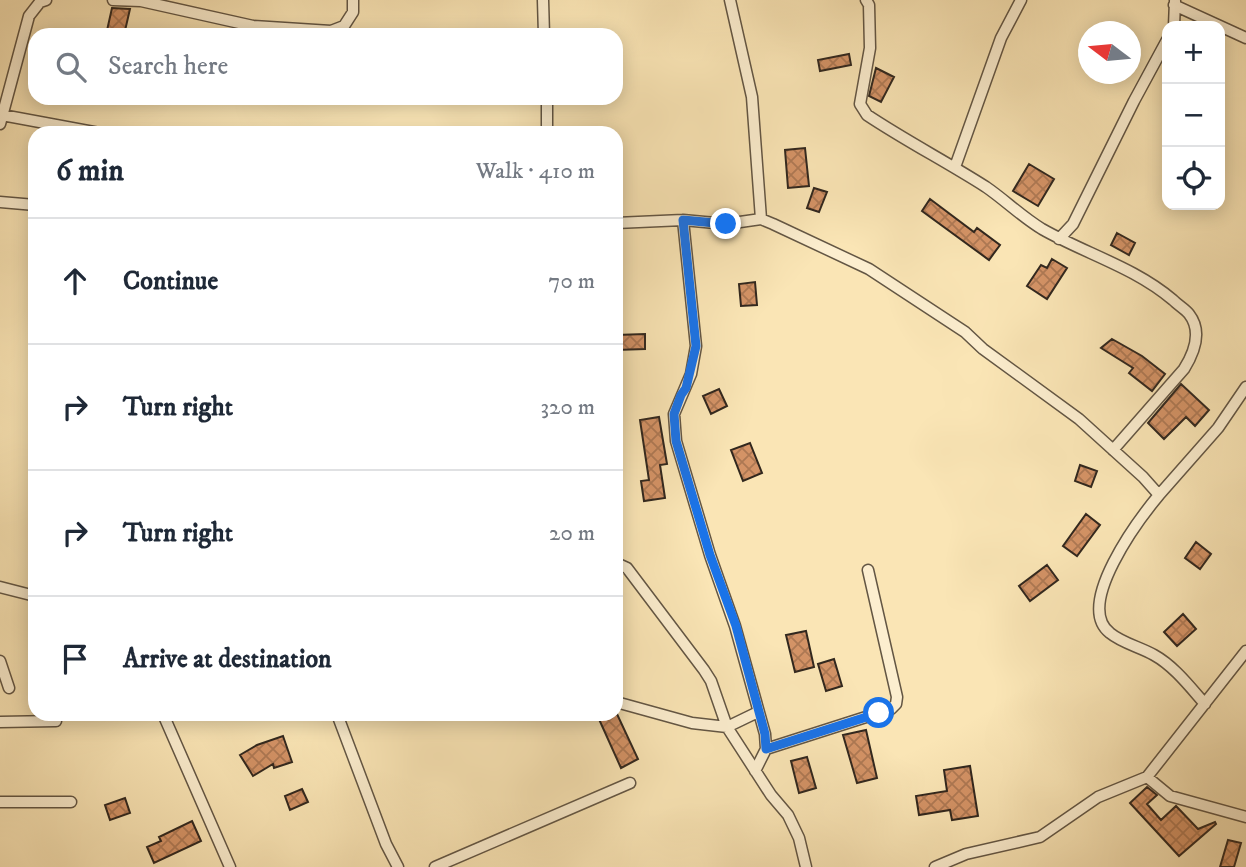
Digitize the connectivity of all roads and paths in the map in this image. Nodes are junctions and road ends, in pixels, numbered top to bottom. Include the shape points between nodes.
1 (46, 0) edge
2 (113, 0) edge
3 (352, 0) edge
4 (543, 0) edge
5 (730, 0) edge
6 (866, 0) edge
7 (1021, 0) edge
8 (1175, 3) edge
9 (1174, 21) edge
10 (284, 28) edge
11 (339, 28) edge
12 (544, 28) edge
13 (1246, 38) edge
14 (1162, 49) edge
15 (547, 105) edge
16 (1, 120) edge
17 (46, 126) edge
18 (547, 126) edge
19 (955, 167) junction
20 (0, 202) edge
21 (28, 204) edge
22 (761, 219) junction
23 (683, 220) junction
24 (623, 223) edge
25 (1059, 239) junction
26 (1246, 387) edge
27 (1113, 450) junction
28 (1159, 495) junction
29 (623, 566) edge
30 (868, 570) dead end
31 (0, 587) edge
32 (28, 594) edge
33 (1246, 652) edge
34 (0, 661) edge
35 (9, 688) dead end
36 (623, 704) edge
37 (1205, 704) junction
38 (758, 712) junction
39 (56, 721) dead end
40 (166, 721) edge
41 (340, 721) edge
42 (0, 722) edge
43 (727, 727) junction
44 (766, 749) junction
45 (755, 771) junction
46 (1147, 777) junction
47 (630, 783) dead end
48 (0, 802) edge
49 (71, 802) dead end
50 (1246, 817) edge
51 (230, 867) edge
52 (398, 867) edge
53 (435, 867) edge
54 (806, 867) edge
55 (934, 867) edge

1 - 16 street via 29,16
2 - 10 street via 141,1 253,26
3 - 11 street via 353,12
4 - 12 street
5 - 22 street via 752,97
6 - 19 street via 870,48 860,107 884,127
7 - 19 street via 1001,38
8 - 9 street
8 - 13 street
14 - 25 street via 1073,224
15 - 18 street
16 - 17 street
19 - 25 street
20 - 21 street
22 - 23 street via 726,224
22 - 27 street via 869,269 944,318 1079,419
23 - 24 street
23 - 38 street via 696,346 674,414 676,441 736,626
25 - 27 street via 1157,287 1189,314 1195,327 1193,354 1184,369
26 - 28 street via 1218,428
27 - 28 street
28 - 37 street via 1127,536 1108,574 1101,594 1102,623 1109,633 1156,656
29 - 43 street via 705,670
30 - 44 street via 896,704
31 - 32 street
33 - 37 street
34 - 35 street
36 - 43 street via 692,723
37 - 46 street
38 - 43 street
38 - 44 street
39 - 42 street
40 - 51 street
41 - 52 street
43 - 45 street
44 - 45 street
45 - 54 street via 788,815
46 - 50 street via 1170,796
46 - 55 street via 1098,797 1041,837 966,854
47 - 53 street
48 - 49 street

